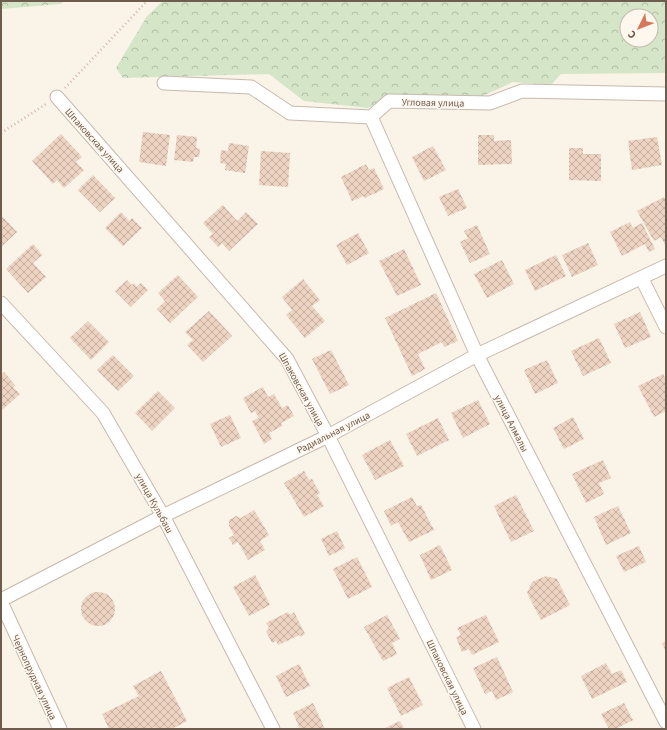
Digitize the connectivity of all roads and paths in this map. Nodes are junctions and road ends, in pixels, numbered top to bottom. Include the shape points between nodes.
1 (147, 1) edge
2 (164, 83) dead end
3 (666, 94) edge
4 (57, 97) junction
5 (371, 117) junction
6 (1, 133) edge
7 (666, 266) edge
8 (642, 279) junction
9 (1, 303) edge
10 (666, 327) edge
11 (477, 355) junction
12 (328, 436) junction
13 (163, 516) junction
14 (1, 601) edge
15 (666, 722) edge
16 (60, 729) edge
17 (273, 729) edge
18 (474, 729) edge

1 - 4 path
2 - 5 street via 251,87 290,113
3 - 5 street, Угловая улица via 522,91 490,104 389,101
4 - 6 path
4 - 12 street, Шпаковская улица via 287,359
5 - 11 street, улица Алмалы
7 - 8 street, Радиальная улица
8 - 10 street
8 - 11 street, Радиальная улица
9 - 13 street, улица Кульбаш via 104,413
11 - 12 street, Радиальная улица
11 - 15 street, улица Алмалы
12 - 13 street, Радиальная улица
12 - 18 street, Шпаковская улица
13 - 14 street, Радиальная улица
13 - 17 street, улица Кульбаш
14 - 16 street, Чернопрудная улица

